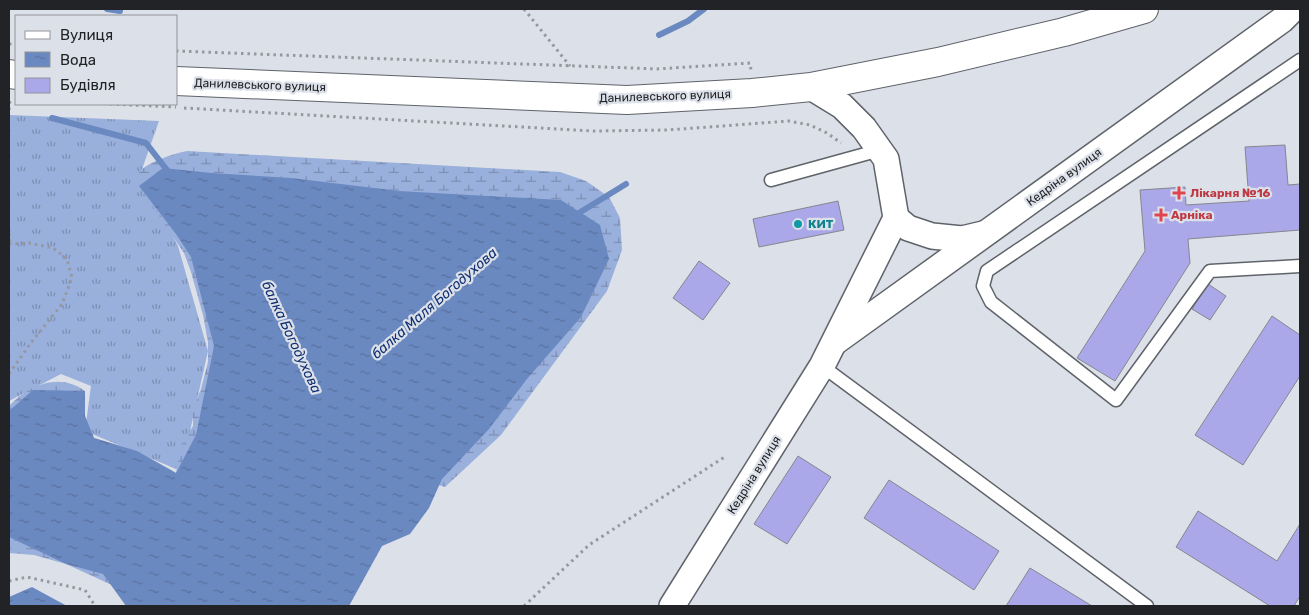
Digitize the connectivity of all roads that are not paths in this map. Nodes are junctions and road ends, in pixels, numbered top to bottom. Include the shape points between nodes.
1 (1144, 9) edge
2 (1293, 9) edge
3 (1300, 60) edge
4 (178, 81) edge
5 (811, 87) junction
6 (869, 153) junction
7 (771, 180) dead end
8 (896, 218) junction
9 (987, 233) junction
10 (1300, 266) edge
11 (833, 344) junction
12 (822, 366) junction
13 (672, 606) edge
14 (1147, 606) edge

1 - 5 street, Данилевського вулиця via 948,60
2 - 9 street, Кедріна вулиця
3 - 10 lane via 987,271 983,286 991,302 1116,400 1210,271
4 - 5 street, Данилевського вулиця via 627,100
5 - 6 street via 842,106 864,128
6 - 7 lane
6 - 8 street via 886,158
8 - 9 street via 908,228 932,236 962,239
8 - 11 street, Кедріна вулиця
9 - 11 street, Кедріна вулиця
11 - 12 street, Кедріна вулиця
12 - 13 street, Кедріна вулиця
12 - 14 lane

